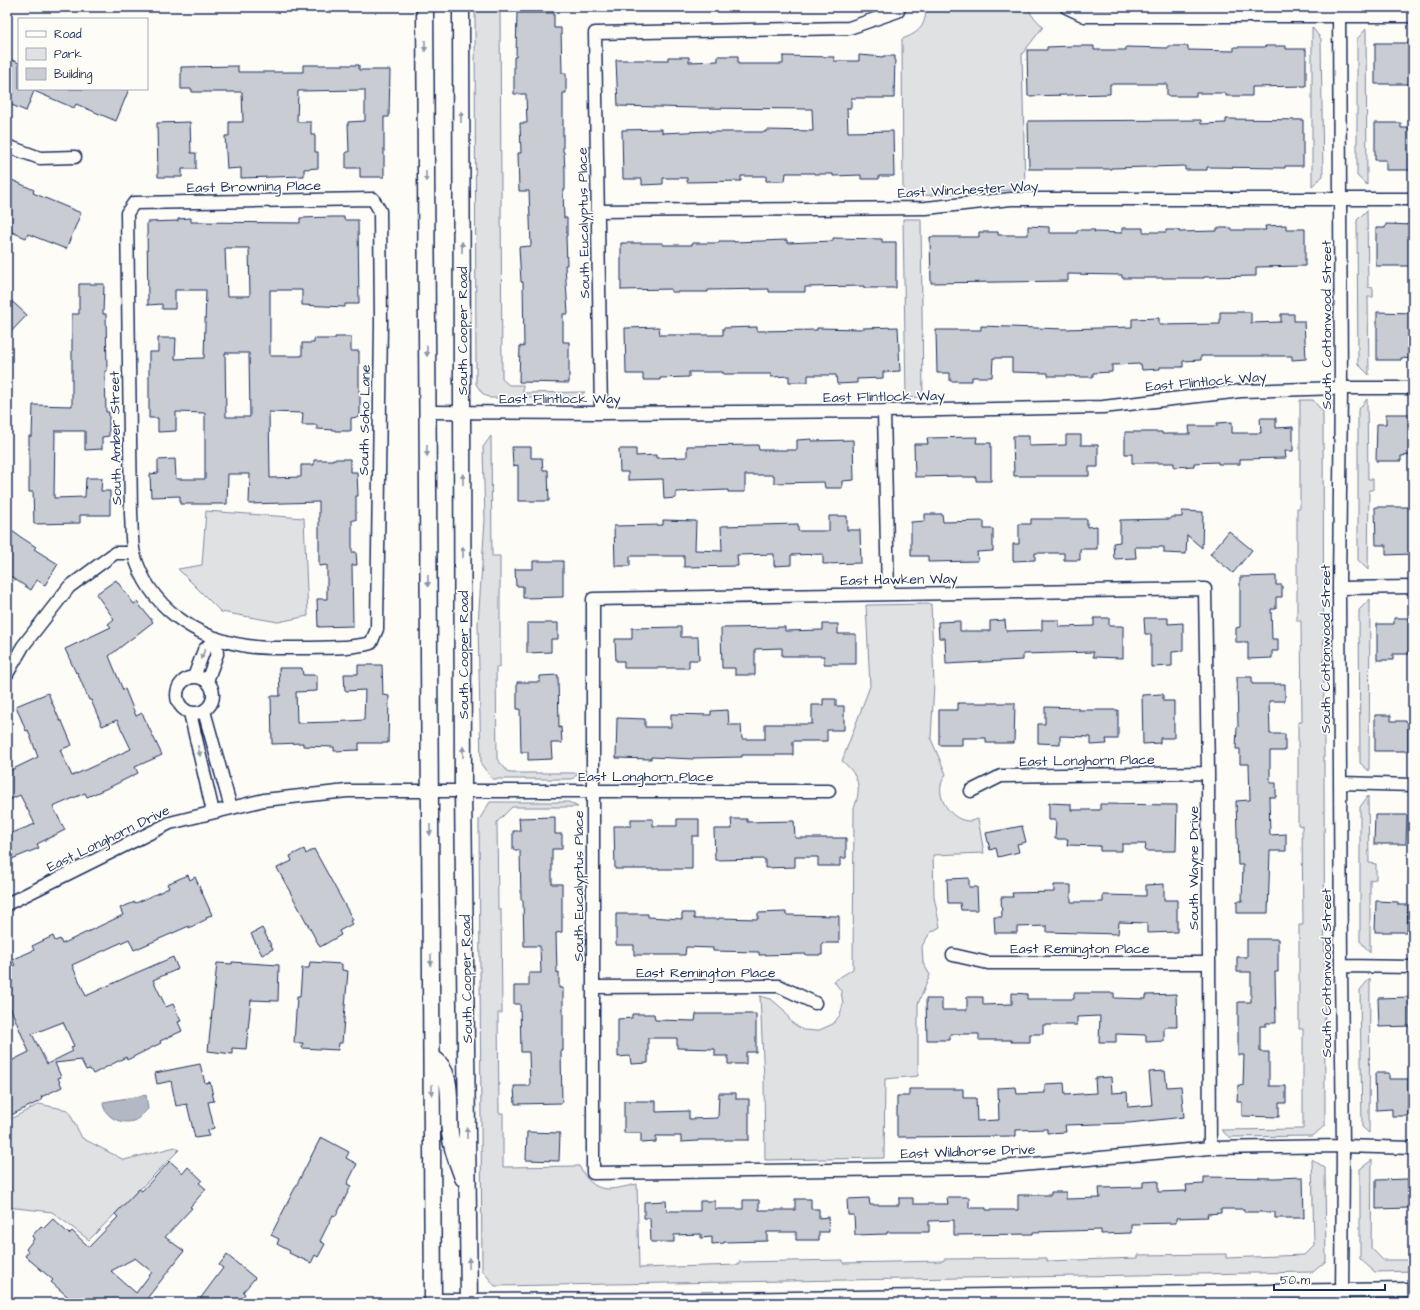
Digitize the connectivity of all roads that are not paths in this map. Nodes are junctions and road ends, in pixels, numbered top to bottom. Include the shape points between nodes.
1 (425, 7) edge
2 (461, 7) edge
3 (1066, 7) edge
4 (898, 11) dead end
5 (1339, 12) edge
6 (1413, 16) edge
7 (7, 146) edge
8 (75, 157) dead end
9 (373, 199) joint
10 (1340, 199) junction
11 (1413, 199) edge
12 (134, 202) joint
13 (598, 211) junction
14 (1341, 388) junction
15 (1413, 388) edge
16 (884, 411) junction
17 (427, 412) junction
18 (462, 412) junction
19 (601, 413) junction
20 (134, 553) junction
21 (1413, 587) edge
22 (1340, 588) junction
23 (1205, 589) joint
24 (888, 594) junction
25 (593, 599) joint
26 (216, 638) junction
27 (371, 643) joint
28 (7, 674) edge
29 (194, 677) junction
30 (207, 681) junction
31 (204, 712) junction
32 (190, 713) junction
33 (1208, 773) junction
34 (1341, 783) junction
35 (1413, 785) edge
36 (430, 791) junction
37 (463, 791) junction
38 (592, 791) junction
39 (829, 791) dead end
40 (971, 791) dead end
41 (231, 808) junction
42 (213, 812) junction
43 (7, 904) edge
44 (953, 955) dead end
45 (1208, 963) junction
46 (1340, 966) junction
47 (1413, 967) edge
48 (593, 987) junction
49 (815, 1003) dead end
50 (432, 1057) junction
51 (1343, 1146) junction
52 (1210, 1148) junction
53 (1413, 1148) edge
54 (593, 1173) joint
55 (468, 1193) junction
56 (1413, 1290) edge
57 (1342, 1297) edge
58 (715, 1301) edge
59 (433, 1302) edge
60 (469, 1302) edge

1 -> 17 main road
18 -> 2 main road, South Cooper Road
3 - 5 street via 1085,16
4 - 13 street, South Eucalyptus Place via 849,28 595,33
5 - 6 street
5 - 10 street, South Cottonwood Street
7 - 8 street via 40,158
9 - 12 street, East Browning Place
9 - 27 street, South Soho Lane via 380,211 381,323 377,629
10 - 11 street, East Winchester Way
10 - 13 street, East Winchester Way via 1011,199 926,208
10 - 14 street, South Cottonwood Street
12 - 20 street, South Amber Street via 127,213 131,514
13 - 19 street, South Eucalyptus Place
14 - 15 street, East Flintlock Way
14 - 16 street, East Flintlock Way via 1241,391 1103,407
14 - 22 street, South Cottonwood Street
16 - 19 street, East Flintlock Way
16 - 24 street
17 - 18 street, East Flintlock Way
17 -> 36 main road
18 - 19 street, East Flintlock Way
37 -> 18 main road, South Cooper Road
20 - 26 street, South Amber Street via 143,576 156,597 187,625
20 - 28 street via 115,553 69,586 23,646
21 - 22 street
22 - 34 street, South Cottonwood Street
23 - 24 street, East Hawken Way
23 - 33 street, South Wayne Drive
24 - 25 street, East Hawken Way
25 - 38 street, South Eucalyptus Place
26 - 27 street, South Amber Street via 248,646 286,648 359,646
26 -> 29 street via 204,650
26 - 30 street via 217,654
29 - 30 street
29 - 32 street via 181,684 177,697 179,704
30 - 31 street via 214,694 210,707
31 - 32 street
31 - 41 street
32 -> 42 street
33 - 40 street, East Longhorn Place via 1001,776
33 - 45 street, South Wayne Drive
34 - 35 street
34 - 46 street, South Cottonwood Street
36 - 37 street, East Longhorn Drive
36 - 41 street, East Longhorn Drive via 347,791 264,800
36 -> 50 main road
37 - 38 street, East Longhorn Place
55 -> 37 main road, South Cooper Road
38 - 39 street, East Longhorn Place
38 - 48 street, South Eucalyptus Place
41 - 42 street, East Longhorn Drive
42 - 43 street, East Longhorn Drive via 170,823
44 - 45 street, East Remington Place via 988,963
45 - 52 street, South Wayne Drive
46 - 47 street
46 - 51 street, South Cottonwood Street
48 - 49 street, East Remington Place via 779,986
48 - 54 street, South Eucalyptus Place
50 - 55 main road via 445,1072 448,1083 450,1139
50 -> 59 main road
51 - 52 street, East Wildhorse Drive
51 - 53 street, East Wildhorse Drive
51 - 57 street, South Cottonwood Street
52 - 54 street, East Wildhorse Drive via 989,1168
60 -> 55 main road, South Cooper Road
56 - 57 street
57 - 58 street
58 - 60 street
59 - 60 street

